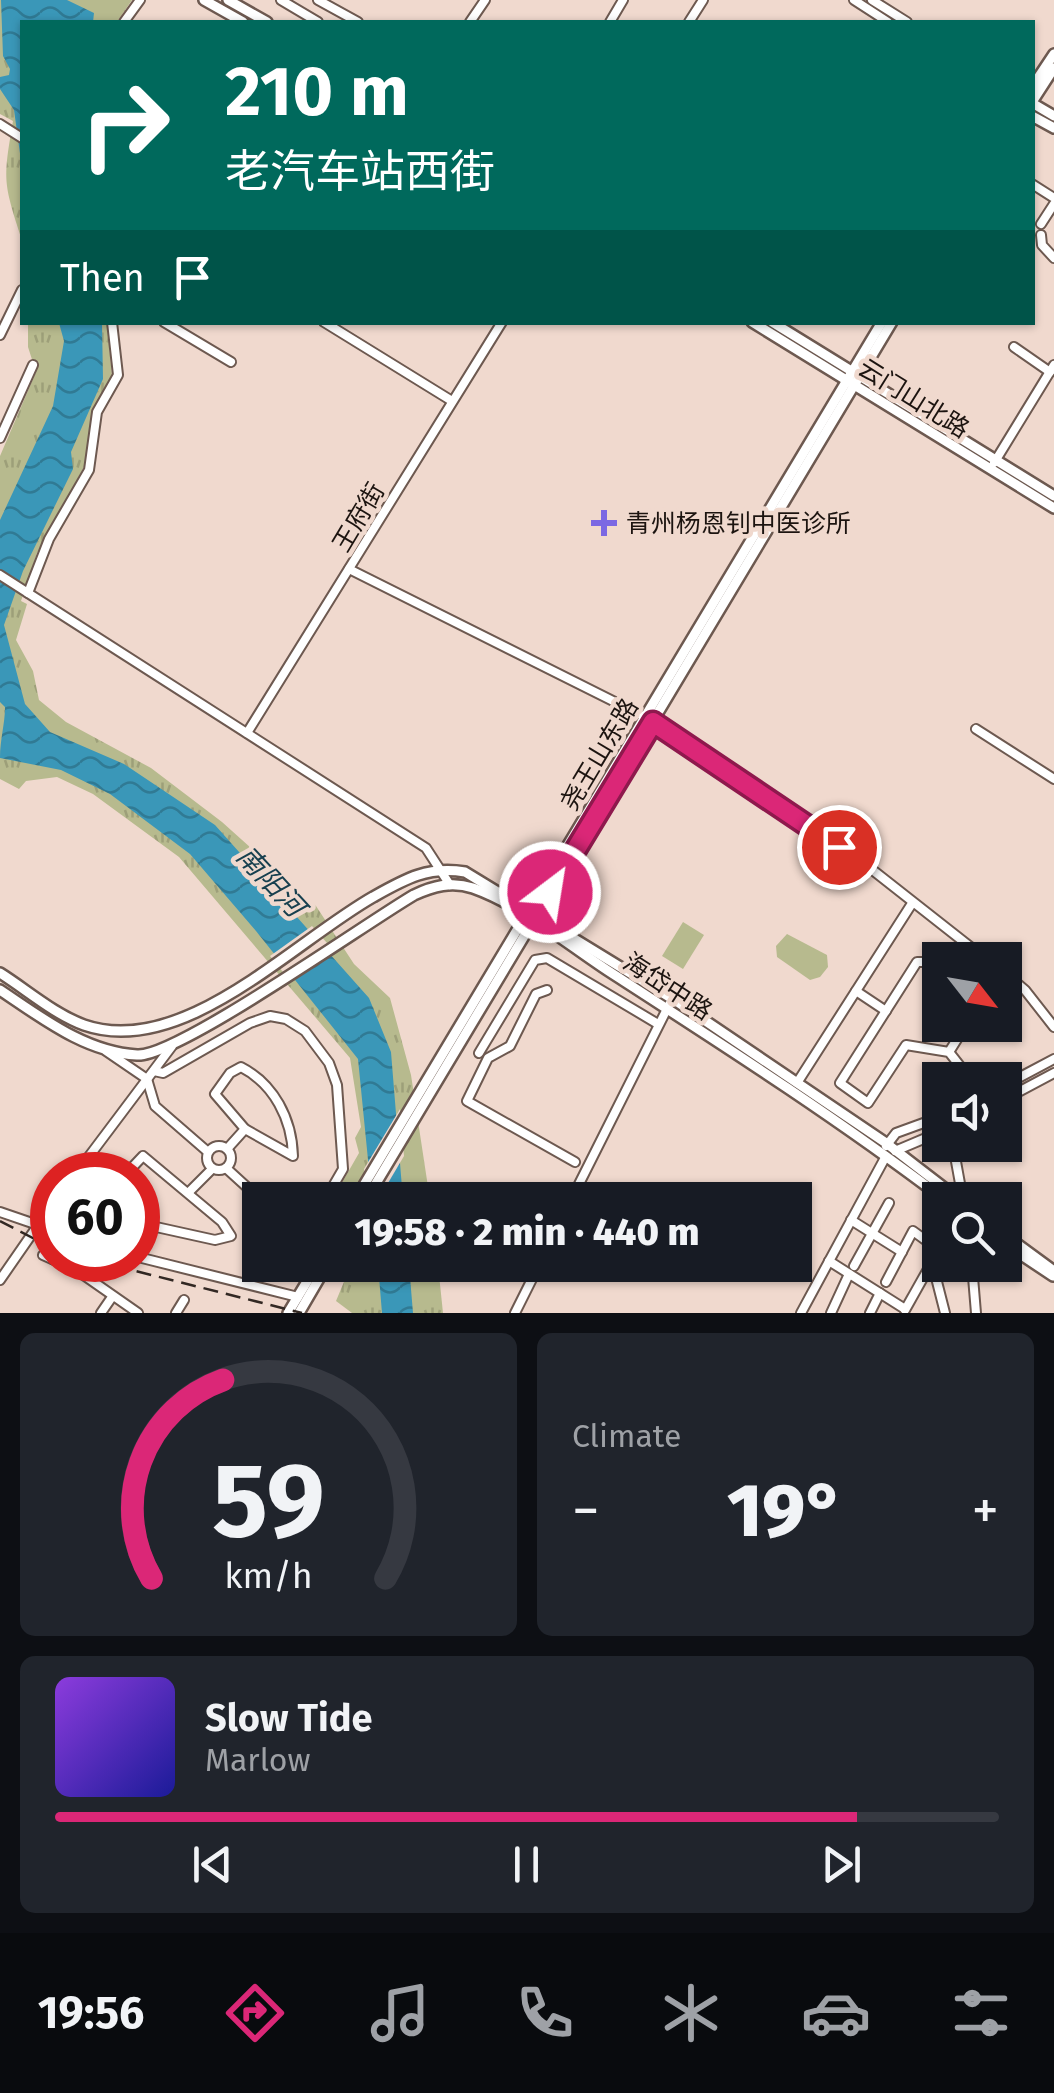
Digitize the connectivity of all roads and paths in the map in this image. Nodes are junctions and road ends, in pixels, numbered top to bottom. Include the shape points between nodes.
1 (204, 0) edge
2 (228, 0) edge
3 (257, 0) edge
4 (281, 0) edge
5 (318, 0) edge
6 (854, 0) edge
7 (872, 0) edge
8 (250, 13) junction
9 (240, 20) edge
10 (263, 20) edge
11 (315, 20) edge
12 (354, 20) edge
13 (885, 20) edge
14 (904, 20) edge
15 (1054, 54) edge
16 (1054, 68) edge
17 (1035, 82) edge
18 (1035, 98) edge
19 (1054, 201) edge
20 (1041, 224) dead end
21 (1041, 235) dead end
22 (1054, 258) edge
23 (20, 294) edge
24 (112, 325) edge
25 (169, 325) edge
26 (329, 325) edge
27 (500, 325) edge
28 (757, 325) edge
29 (776, 325) edge
30 (880, 325) edge
31 (890, 325) edge
32 (1, 330) edge
33 (1014, 347) dead end
34 (232, 362) dead end
35 (33, 365) dead end
36 (1053, 370) edge
37 (852, 377) junction
38 (452, 401) junction
39 (0, 438) edge
40 (993, 466) junction
41 (1054, 496) edge
42 (1054, 508) edge
43 (349, 569) junction
44 (0, 575) edge
45 (25, 590) junction
46 (649, 720) junction
47 (976, 729) dead end
48 (248, 733) junction
49 (1054, 779) edge
50 (443, 868) junction
51 (450, 885) junction
52 (912, 905) junction
53 (530, 915) junction
54 (962, 942) edge
55 (922, 962) edge
56 (0, 973) edge
57 (0, 990) edge
58 (547, 990) dead end
59 (856, 991) junction
60 (1022, 992) edge
61 (669, 1003) junction
62 (886, 1011) junction
63 (658, 1024) junction
64 (1054, 1028) edge
65 (955, 1042) edge
66 (455, 1044) junction
67 (172, 1046) junction
68 (103, 1049) junction
69 (949, 1052) junction
70 (478, 1053) junction
71 (488, 1058) junction
72 (1054, 1059) edge
73 (957, 1062) edge
74 (154, 1071) junction
75 (1054, 1074) edge
76 (1022, 1076) edge
77 (147, 1079) junction
78 (796, 1083) junction
79 (1022, 1090) edge
80 (922, 1124) edge
81 (245, 1129) junction
82 (922, 1140) edge
83 (886, 1143) junction
84 (227, 1149) junction
85 (92, 1152) edge
86 (208, 1152) junction
87 (891, 1153) junction
88 (574, 1162) dead end
89 (226, 1168) junction
90 (160, 1169) edge
91 (212, 1169) junction
92 (336, 1182) edge
93 (367, 1182) edge
94 (376, 1182) edge
95 (580, 1182) edge
96 (924, 1182) edge
97 (934, 1182) edge
98 (242, 1183) edge
99 (190, 1192) junction
100 (890, 1203) dead end
101 (0, 1212) edge
102 (850, 1220) junction
103 (30, 1222) edge
104 (160, 1226) edge
105 (30, 1237) edge
106 (922, 1238) edge
107 (1022, 1249) edge
108 (902, 1252) junction
109 (1022, 1254) edge
110 (829, 1261) junction
111 (160, 1262) edge
112 (852, 1270) junction
113 (1054, 1274) edge
114 (0, 1280) edge
115 (922, 1280) edge
116 (93, 1282) edge
117 (307, 1282) edge
118 (317, 1282) edge
119 (530, 1282) edge
120 (886, 1282) dead end
121 (937, 1282) edge
122 (973, 1282) edge
123 (880, 1293) junction
124 (298, 1296) junction
125 (112, 1297) junction
126 (184, 1300) dead end
127 (904, 1311) edge
128 (102, 1313) edge
129 (138, 1313) edge
130 (176, 1313) edge
131 (288, 1313) edge
132 (299, 1313) edge
133 (515, 1313) edge
134 (802, 1313) edge
135 (830, 1313) edge
136 (870, 1313) edge
137 (945, 1313) edge
138 (976, 1313) edge

1 - 9 main road
2 - 8 main road
3 - 8 street
4 - 11 street
5 - 12 street
6 - 13 street
7 - 14 street
8 - 10 main road
15 - 17 main road
16 - 18 main road
19 - 20 street
21 - 22 street
23 - 32 street
24 - 45 street via 118,375 97,412 89,470
25 - 34 street
26 - 38 street
27 - 38 street, 王府街
28 - 37 main road, 云门山北路
29 - 37 main road, 云门山北路
30 - 37 main road
31 - 37 main road
33 - 36 street
35 - 39 street
36 - 40 street
37 - 40 main road, 云门山北路
37 - 46 main road, 尧王山东路
38 - 43 street, 王府街
40 - 41 main road, 云门山北路
40 - 42 main road, 云门山北路
43 - 46 street
43 - 48 street, 王府街
44 - 45 street
45 - 48 street
46 - 52 street via 870,868
46 - 53 main road, 尧王山东路
47 - 49 street
48 - 50 street via 426,848
50 - 51 street
50 - 53 main road, 海岱中路 via 478,878
50 - 56 main road via 404,880 336,918 213,1002 162,1028 115,1032 68,1018
51 - 53 main road, 海岱中路 via 476,889
51 - 67 main road via 414,895
52 - 54 street
52 - 59 street
53 - 61 main road, 海岱中路
53 - 66 main road, 尧王山东路
55 - 62 street
57 - 68 main road
58 - 71 street via 536,994 510,1046
59 - 62 street
59 - 78 street
60 - 64 street
61 - 63 street
61 - 78 main road, 海岱中路
61 - 87 main road, 海岱中路
62 - 69 street via 840,1083 868,1103 906,1045
63 - 70 street via 547,958 535,960
63 - 95 street
65 - 69 street
66 - 70 street
66 - 93 main road, 尧王山东路
66 - 94 main road, 尧王山东路
67 - 68 main road via 140,1056
67 - 74 street
68 - 77 street
69 - 73 street
70 - 71 street
71 - 88 street via 467,1101
72 - 76 street
74 - 77 street
74 - 92 street via 163,1073 250,1022 286,1018 305,1030 329,1063 343,1170
75 - 79 street
77 - 85 street
77 - 86 street via 155,1106
78 - 83 main road, 海岱中路
80 - 83 street
81 - 81 street via 293,1156 290,1121 262,1078 241,1067 215,1094
81 - 84 street
82 - 87 street
83 - 87 main road, 海岱中路
84 - 86 street
84 - 89 street
86 - 91 street
87 - 96 main road
87 - 97 main road
87 - 102 street
89 - 91 street
89 - 98 street
90 - 99 street
91 - 99 street
99 - 104 street via 229,1230 226,1239
100 - 112 street
101 - 103 street
102 - 108 street
102 - 110 street
105 - 114 street
106 - 108 street via 913,1231
107 - 113 main road
108 - 120 street
109 - 113 main road
110 - 112 street
110 - 134 street
111 - 124 street
112 - 123 street
112 - 135 street
115 - 127 street
116 - 125 street
117 - 124 main road
118 - 132 main road
119 - 133 street
121 - 137 street
122 - 138 street
123 - 127 street
123 - 136 street
124 - 131 main road
125 - 128 street
125 - 129 street
126 - 130 street

